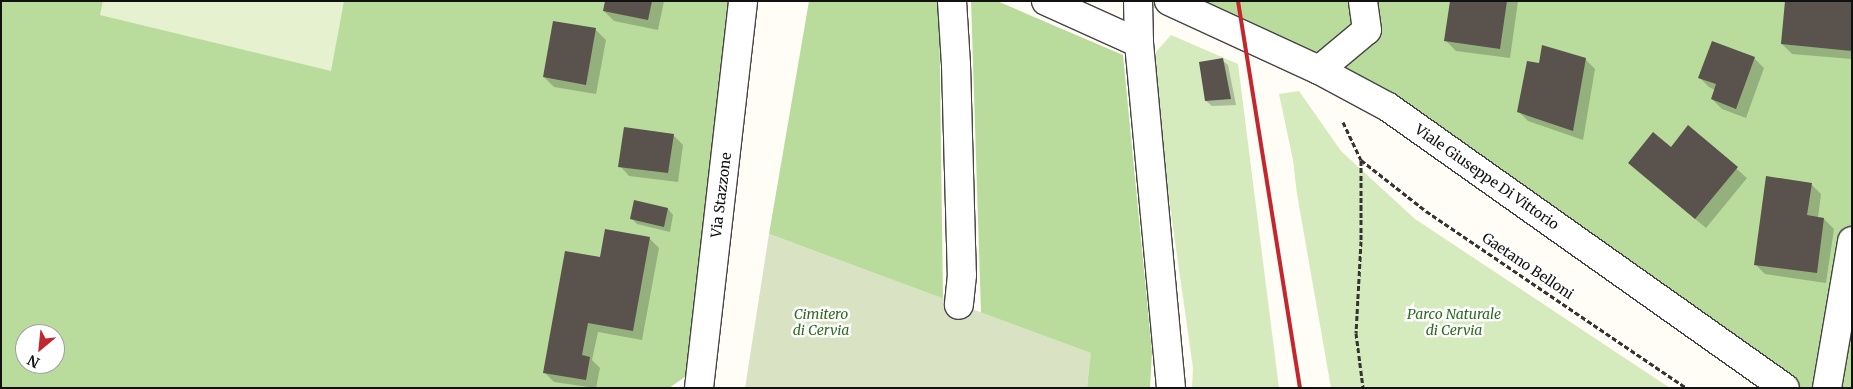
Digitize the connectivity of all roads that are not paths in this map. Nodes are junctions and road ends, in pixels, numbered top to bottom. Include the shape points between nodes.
1 (743, 1) edge
2 (952, 1) edge
3 (1046, 1) edge
4 (1138, 1) edge
5 (1170, 1) edge
6 (1363, 1) edge
7 (1139, 43) junction
8 (1319, 70) junction
9 (1852, 241) edge
10 (959, 305) dead end
11 (699, 388) edge
12 (1171, 388) edge
13 (1784, 388) edge
14 (1828, 388) edge

1 - 11 street, Via Stazzone
2 - 10 street via 962,275
3 - 7 street
4 - 7 street
5 - 8 street, Viale Giuseppe Di Vittorio
6 - 8 street via 1367,30
7 - 12 street
8 - 13 street, Viale Giuseppe Di Vittorio via 1388,107
9 - 14 street

